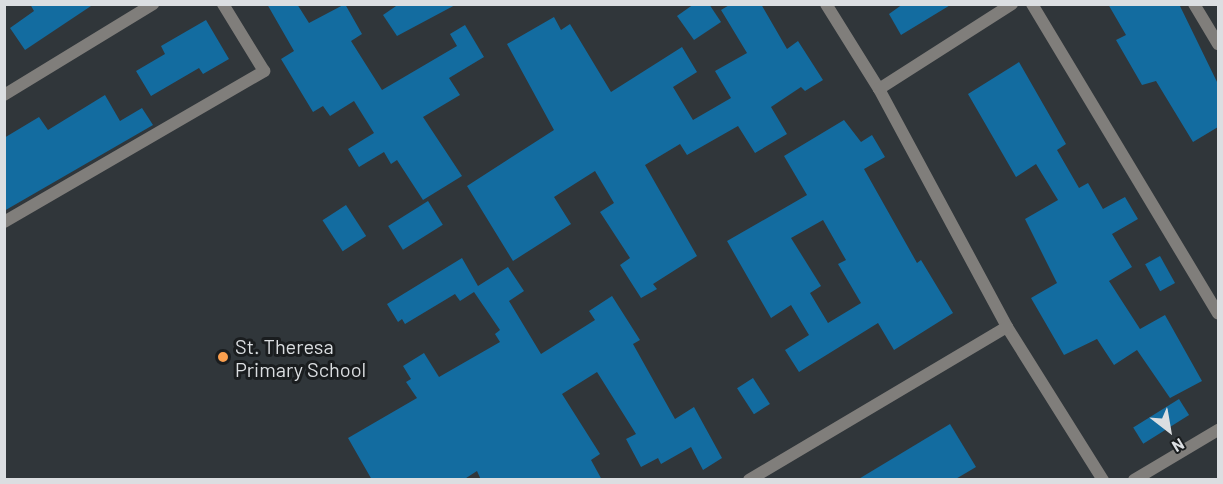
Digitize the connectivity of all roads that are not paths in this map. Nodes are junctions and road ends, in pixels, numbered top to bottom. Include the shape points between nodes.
1 (153, 4) edge
2 (223, 4) edge
3 (826, 4) edge
4 (1012, 4) edge
5 (1032, 4) edge
6 (1194, 4) edge
7 (1218, 44) edge
8 (879, 89) junction
9 (4, 95) edge
10 (4, 222) edge
11 (1218, 313) edge
12 (1007, 327) junction
13 (1218, 430) edge
14 (749, 480) edge
15 (1103, 480) edge
16 (1134, 480) edge

1 - 9 street
2 - 10 street via 264,71
3 - 8 street
4 - 8 street
5 - 11 street
6 - 7 street
8 - 12 street
12 - 14 street
12 - 15 street
13 - 16 street

